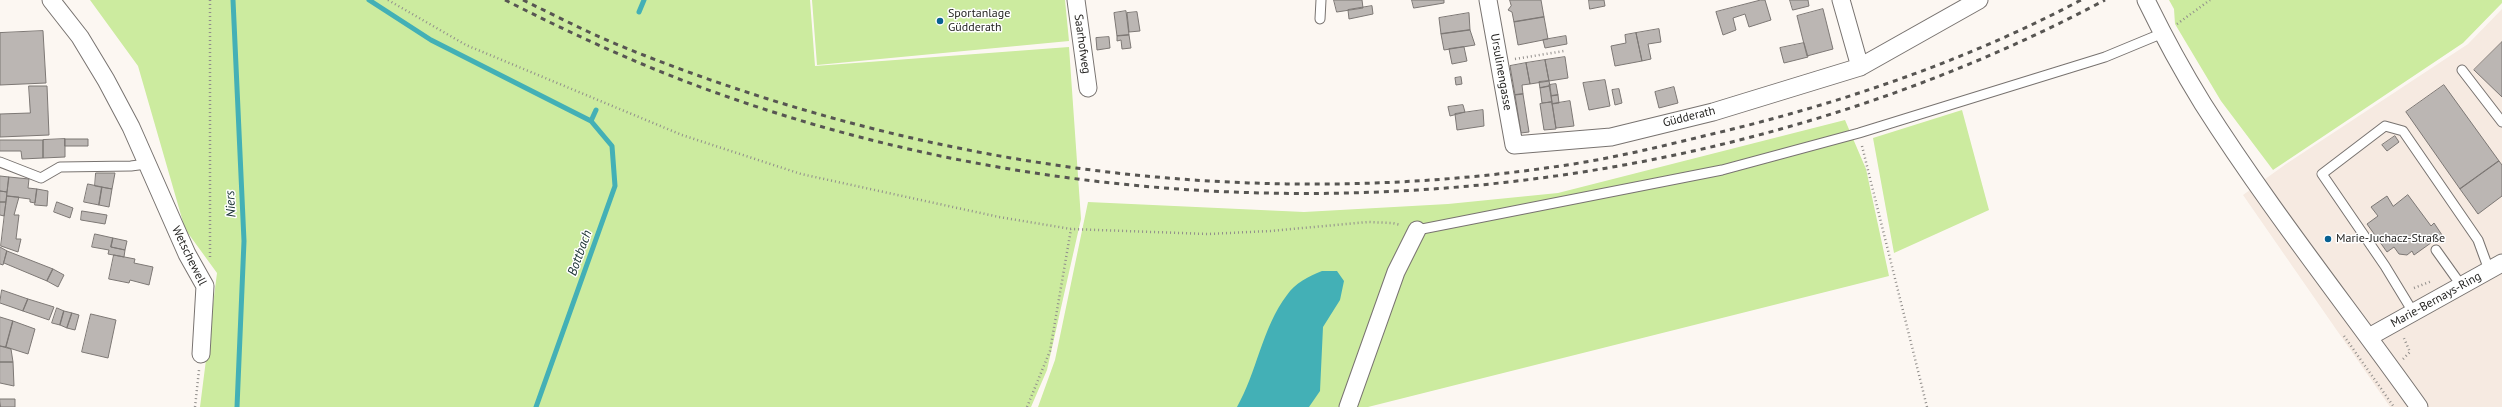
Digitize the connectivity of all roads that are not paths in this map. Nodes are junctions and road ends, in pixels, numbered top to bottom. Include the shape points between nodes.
1 (51, 0) edge
2 (1076, 0) edge
3 (1321, 0) edge
4 (1488, 0) edge
5 (1841, 0) edge
6 (1980, 0) edge
7 (2146, 0) edge
8 (1320, 19) dead end
9 (2163, 34) junction
10 (1860, 67) junction
11 (2462, 70) dead end
12 (1088, 88) dead end
13 (2502, 122) edge
14 (1514, 144) joint
15 (0, 162) edge
16 (146, 164) junction
17 (1417, 230) joint
18 (2436, 250) dead end
19 (2496, 266) edge
20 (2462, 286) junction
21 (2413, 312) junction
22 (2369, 336) junction
23 (201, 354) road end
24 (1348, 407) edge
25 (2418, 407) edge

1 - 16 street, Wetschewell via 80,37 106,80 131,127
2 - 12 street, Saarhofweg
3 - 8 lane
4 - 14 street, Ursulinengasse
5 - 10 street
6 - 10 street, Güdderath
7 - 9 street
9 - 17 lane via 2104,57 1859,133 1722,170
9 - 22 street via 2207,110 2318,271
10 - 14 street, Güdderath via 1713,112 1610,137
11 - 13 lane
15 - 16 lane via 41,178 60,167
16 - 23 street, Wetschewell via 187,254 205,286
17 - 24 street via 1396,272
18 - 20 lane
19 - 20 street, Marie-Bernays-Ring
19 - 21 lane via 2403,131 2386,126 2322,174
20 - 21 street, Marie-Bernays-Ring
21 - 22 street, Marie-Bernays-Ring
22 - 25 street

